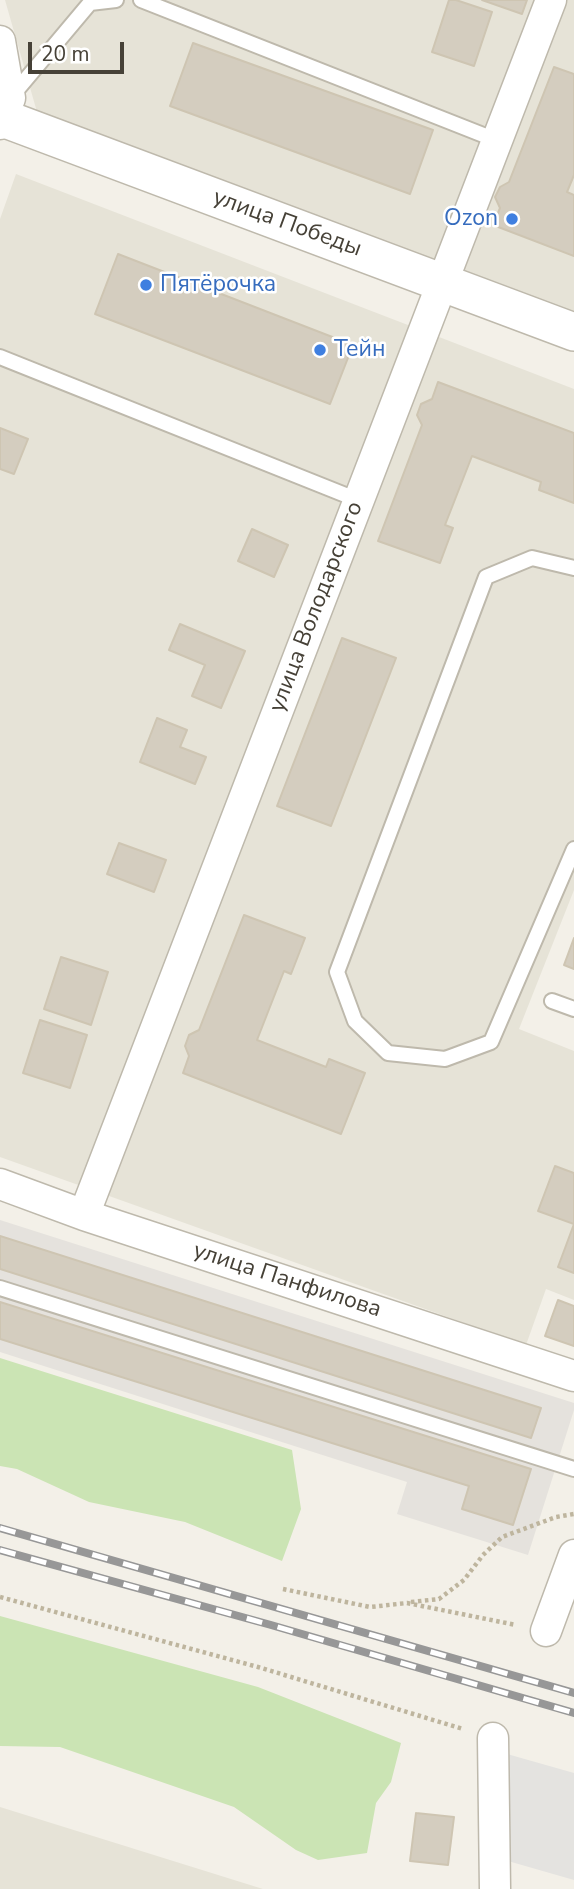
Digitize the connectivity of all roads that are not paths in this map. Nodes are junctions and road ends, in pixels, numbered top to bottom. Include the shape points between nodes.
1 (116, 0) edge
2 (141, 0) edge
3 (551, 0) edge
4 (0, 41) edge
5 (3, 114) edge
6 (496, 140) junction
7 (442, 281) junction
8 (574, 332) edge
9 (0, 357) edge
10 (358, 500) junction
11 (574, 568) edge
12 (574, 849) edge
13 (552, 1001) dead end
14 (574, 1009) edge
15 (0, 1184) edge
16 (85, 1214) junction
17 (0, 1288) edge
18 (574, 1376) edge
19 (574, 1469) edge
20 (574, 1555) edge
21 (546, 1631) road end
22 (493, 1738) road end
23 (495, 1889) edge

1 - 5 lane via 90,3
2 - 6 lane
3 - 6 street, улица Володарского
4 - 5 street
5 - 7 street, улица Победы
6 - 7 street, улица Володарского
7 - 8 street, улица Победы
7 - 10 street, улица Володарского
9 - 10 lane
10 - 16 street, улица Володарского
11 - 12 lane via 532,558 486,577 337,972 355,1021 388,1053 445,1059 491,1042
13 - 14 lane
15 - 16 street, улица Панфилова
16 - 18 street, улица Панфилова
17 - 19 lane
20 - 21 street
22 - 23 street

